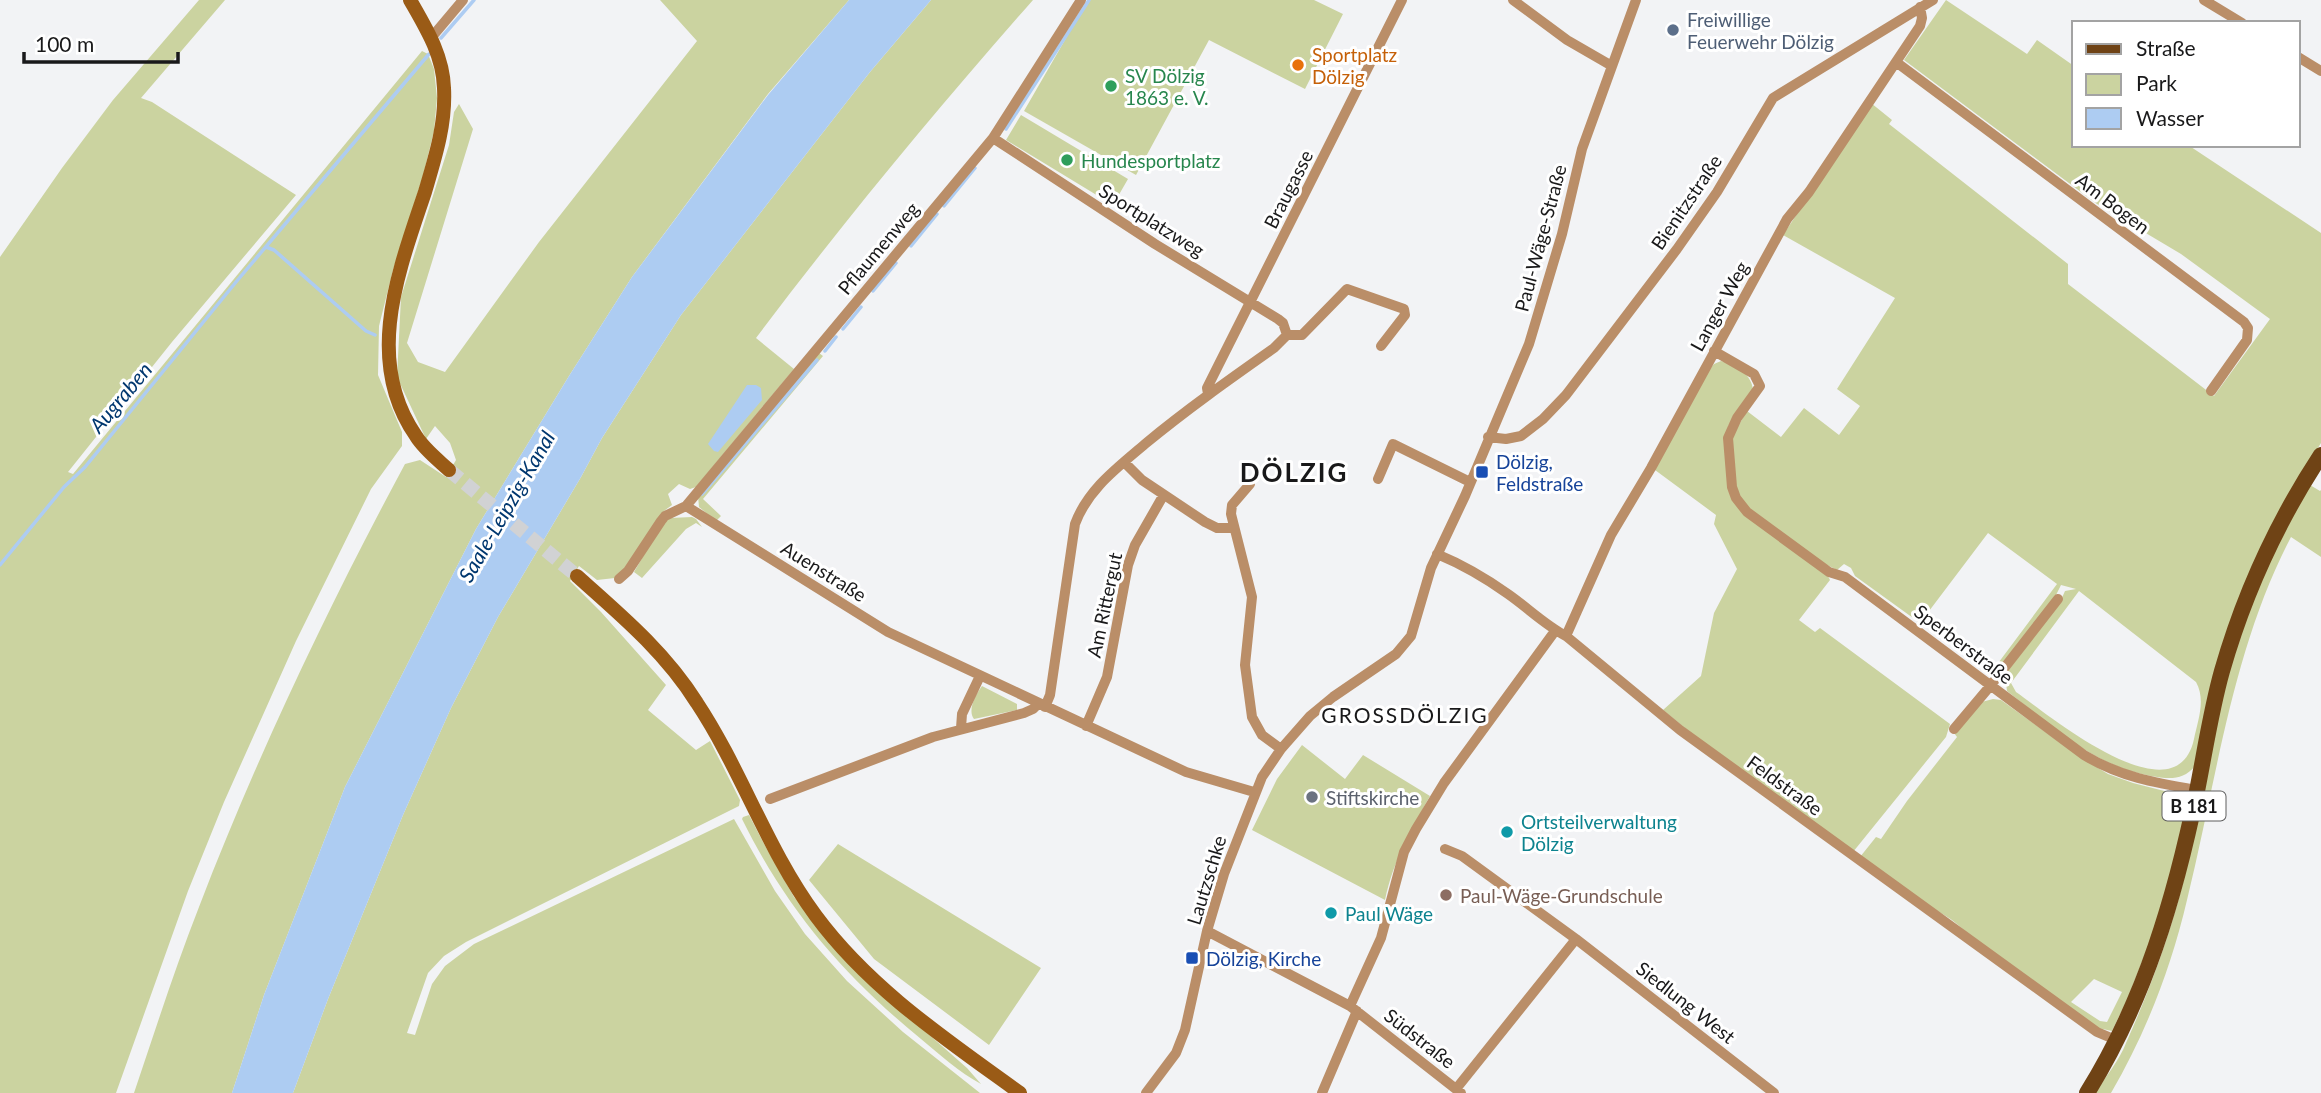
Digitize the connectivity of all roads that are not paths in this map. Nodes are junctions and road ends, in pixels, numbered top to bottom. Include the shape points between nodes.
1 (410, 0) edge
2 (463, 0) edge
3 (1081, 0) edge
4 (1402, 0) edge
5 (1513, 0) edge
6 (1636, 0) edge
7 (1933, 0) edge
8 (2204, 0) edge
9 (1920, 7) junction
10 (2239, 21) edge
11 (431, 38) junction
12 (2300, 58) edge
13 (1896, 62) junction
14 (1612, 66) junction
15 (2321, 71) edge
16 (993, 138) junction
17 (1250, 302) junction
18 (1286, 335) junction
19 (1381, 346) dead end
20 (1714, 351) junction
21 (2211, 391) dead end
22 (1208, 394) junction
23 (1488, 437) junction
24 (2321, 455) edge
25 (1124, 462) junction
26 (449, 470) tunnel mouth
27 (1378, 479) dead end
28 (1471, 482) junction
29 (1250, 484) dead end
30 (1163, 495) junction
31 (686, 506) junction
32 (1234, 528) junction
33 (1437, 554) junction
34 (577, 576) tunnel mouth
35 (619, 579) dead end
36 (2058, 599) dead end
37 (1555, 631) junction
38 (1566, 636) junction
39 (980, 676) junction
40 (1991, 685) junction
41 (1042, 705) junction
42 (1086, 726) junction
43 (961, 728) junction
44 (1954, 729) dead end
45 (1281, 749) junction
46 (2197, 790) junction
47 (1254, 792) junction
48 (770, 799) dead end
49 (1446, 849) dead end
50 (1208, 931) junction
51 (1576, 939) junction
52 (1354, 1009) junction
53 (2116, 1040) junction
54 (1459, 1091) edge
55 (1020, 1093) edge
56 (1146, 1093) edge
57 (1322, 1093) edge
58 (1774, 1093) edge
59 (2087, 1093) edge

1 - 11 street
2 - 11 street
3 - 16 street, Pflaumenweg
4 - 17 street, Braugasse
5 - 14 street
6 - 14 street, Paul-Wäge-Straße
7 - 9 street, Bienitzstraße
8 - 10 street
9 - 13 street, Langer Weg via 1920,26
9 - 23 street, Bienitzstraße via 1773,98 1717,192 1566,395 1521,436
11 - 26 street via 443,72 444,112 434,163 394,295 388,366 408,423 425,448
12 - 15 street
13 - 20 street, Langer Weg via 1787,219
13 - 21 street, Am Bogen via 2244,321 2246,340
14 - 23 street, Paul-Wäge-Straße via 1582,149 1529,344
16 - 17 street, Sportplatzweg
16 - 31 street, Pflaumenweg
17 - 18 street, Sportplatzweg via 1283,323
17 - 22 street, Braugasse
18 - 19 street via 1302,335 1347,289 1404,309 1405,315
18 - 22 street, Braugasse
20 - 38 street, Langer Weg via 1611,535
20 - 40 street, Sperberstraße via 1754,374 1760,386 1728,438 1732,487 1747,512
22 - 25 street, Braugasse
23 - 28 street, Paul-Wäge-Straße
24 - 46 main road, B 181 via 2285,514 2234,631
25 - 30 street
25 - 41 street, Braugasse via 1080,509 1049,695
27 - 28 street via 1393,444
28 - 33 street, Paul-Wäge-Straße
29 - 32 street via 1232,505
30 - 32 street via 1217,528
30 - 42 street, Am Rittergut via 1128,565 1107,677
31 - 35 street via 665,516
31 - 39 street, Auenstraße via 888,632
32 - 45 street via 1252,597 1245,665 1252,717 1262,735
33 - 37 street, Feldstraße via 1507,593
33 - 45 street, Paul-Wäge-Straße via 1408,642 1315,712
34 - 55 street via 672,668 698,703 784,869 836,941 897,1000
36 - 40 street
37 - 38 street, Feldstraße
37 - 52 street via 1444,783 1416,829 1404,852 1381,938
38 - 53 street, Feldstraße via 1680,730 2097,1032
39 - 41 street, Auenstraße
39 - 43 street via 962,714
40 - 44 street
40 - 46 street, Sperberstraße via 2103,766 2131,777
41 - 42 street, Auenstraße
41 - 43 street
42 - 47 street, Auenstraße via 1185,772
43 - 48 street
45 - 47 street, Paul-Wäge-Straße
46 - 53 main road, B 181 via 2162,933
47 - 50 street, Lautzschke
49 - 51 street, Siedlung West
50 - 52 street, Südstraße
50 - 56 street, Lautzschke via 1181,1044
51 - 54 street
51 - 58 street, Siedlung West
52 - 54 street, Südstraße
52 - 57 street, Südstraße
53 - 59 main road, B 181

